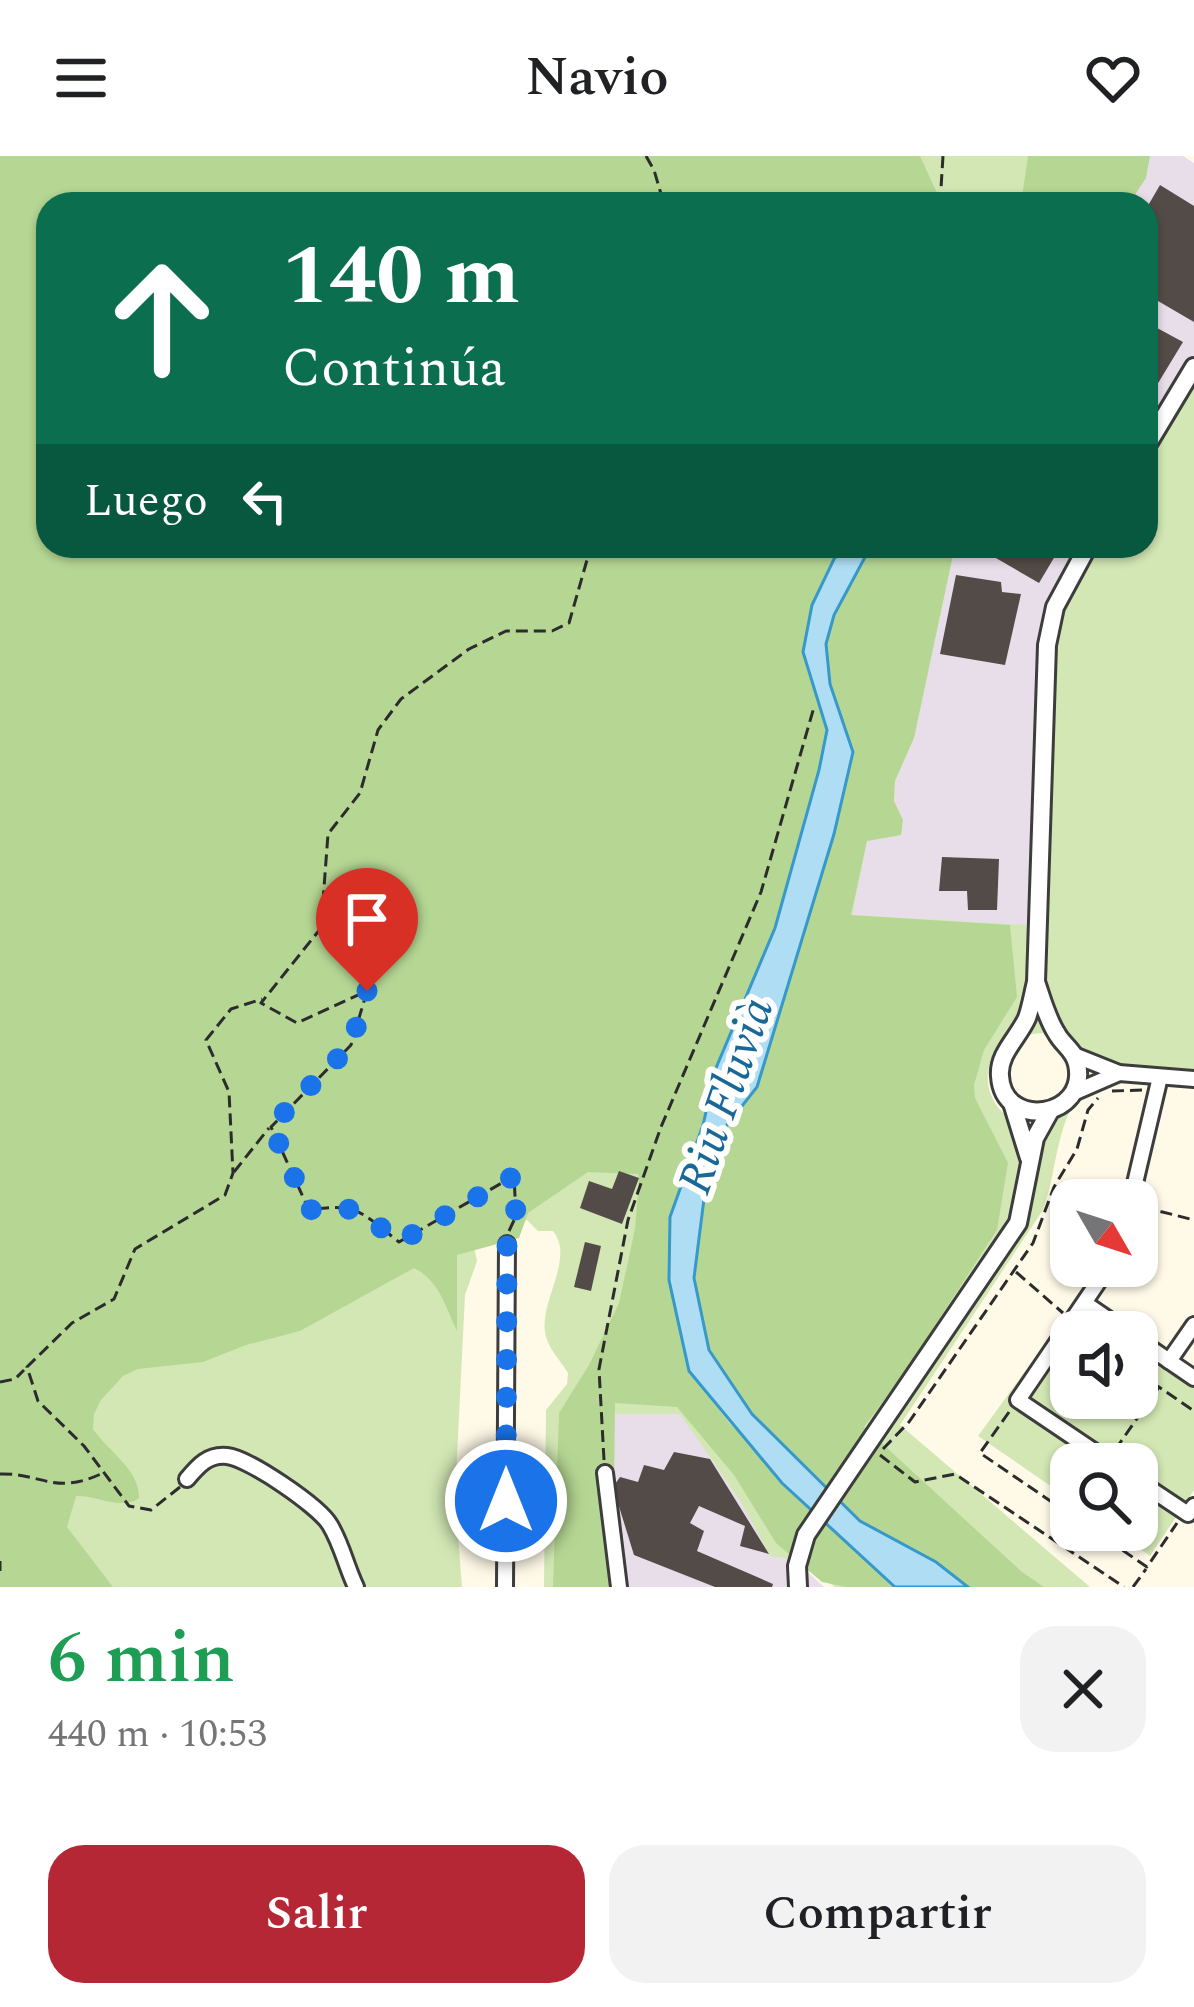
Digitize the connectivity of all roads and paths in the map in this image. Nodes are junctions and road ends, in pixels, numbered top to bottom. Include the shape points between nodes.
1 (646, 156) edge
2 (944, 156) edge
3 (660, 192) edge
4 (941, 192) edge
5 (1194, 367) edge
6 (1158, 427) edge
7 (588, 558) edge
8 (1082, 558) edge
9 (814, 707) dead end
10 (1036, 982) junction
11 (263, 998) junction
12 (1059, 1039) junction
13 (1015, 1042) junction
14 (1074, 1054) junction
15 (1119, 1073) junction
16 (1194, 1079) edge
17 (1157, 1084) junction
18 (1073, 1093) junction
19 (1012, 1102) junction
20 (1050, 1112) junction
21 (271, 1126) junction
22 (1030, 1160) junction
23 (233, 1173) junction
24 (1139, 1179) edge
25 (1158, 1210) edge
26 (1194, 1220) edge
27 (507, 1244) joint
28 (1014, 1271) junction
29 (1096, 1287) edge
30 (1086, 1304) junction
31 (1060, 1311) edge
32 (1081, 1311) edge
33 (1096, 1311) edge
34 (1194, 1325) edge
35 (1158, 1353) edge
36 (1050, 1355) edge
37 (1169, 1360) junction
38 (27, 1367) junction
39 (1194, 1378) edge
40 (0, 1382) edge
41 (1159, 1388) joint
42 (1018, 1400) junction
43 (1194, 1412) edge
44 (1079, 1443) edge
45 (1123, 1443) edge
46 (871, 1456) junction
47 (104, 1472) junction
48 (605, 1473) joint
49 (0, 1474) edge
50 (188, 1479) joint
51 (1158, 1493) edge
52 (1050, 1500) edge
53 (1189, 1511) edge
54 (1124, 1551) edge
55 (0, 1562) edge
56 (1147, 1567) junction
57 (0, 1571) edge
58 (798, 1581) edge
59 (356, 1587) edge
60 (505, 1587) edge
61 (619, 1587) edge
62 (1124, 1587) edge
63 (1133, 1587) edge

1 - 3 path
2 - 4 path
5 - 6 street
7 - 11 path via 569,623 506,631 469,649 401,699 378,730 360,793 328,834 321,928
8 - 10 street via 1055,607 1047,645
9 - 48 path via 761,892 628,1220 599,1369
10 - 12 street
10 - 13 street
11 - 21 path via 297,1023 367,991 351,1045
11 - 23 path via 230,1009 206,1040 229,1092
12 - 13 street via 1041,1034
12 - 14 street
13 - 19 street via 999,1071
14 - 15 street
14 - 18 street
15 - 17 street
15 - 18 street
16 - 17 street
17 - 24 street
17 - 28 path via 1094,1102 1042,1227
18 - 20 street
19 - 20 street
19 - 22 street
20 - 22 street
21 - 23 path
21 - 27 path via 309,1210 343,1205 399,1242 514,1176 516,1216
22 - 46 street via 1023,1209 1008,1241
23 - 38 path via 225,1195 135,1249 114,1298 72,1322
25 - 26 path
27 - 60 street
28 - 31 path
28 - 46 path via 909,1422
29 - 30 street
30 - 32 street
30 - 33 street
34 - 37 street
35 - 37 street
36 - 42 street
37 - 39 street
38 - 40 path
38 - 47 path via 38,1401
41 - 43 path
41 - 45 path
42 - 44 street
42 - 52 path via 980,1454
46 - 58 street via 806,1535
46 - 62 path via 915,1482 955,1474
47 - 49 path via 46,1485
47 - 50 path via 140,1510 160,1505
48 - 61 street
50 - 59 street via 207,1459 232,1456 277,1482 327,1519
51 - 53 street
53 - 56 path
54 - 56 path
55 - 57 path
56 - 63 path

